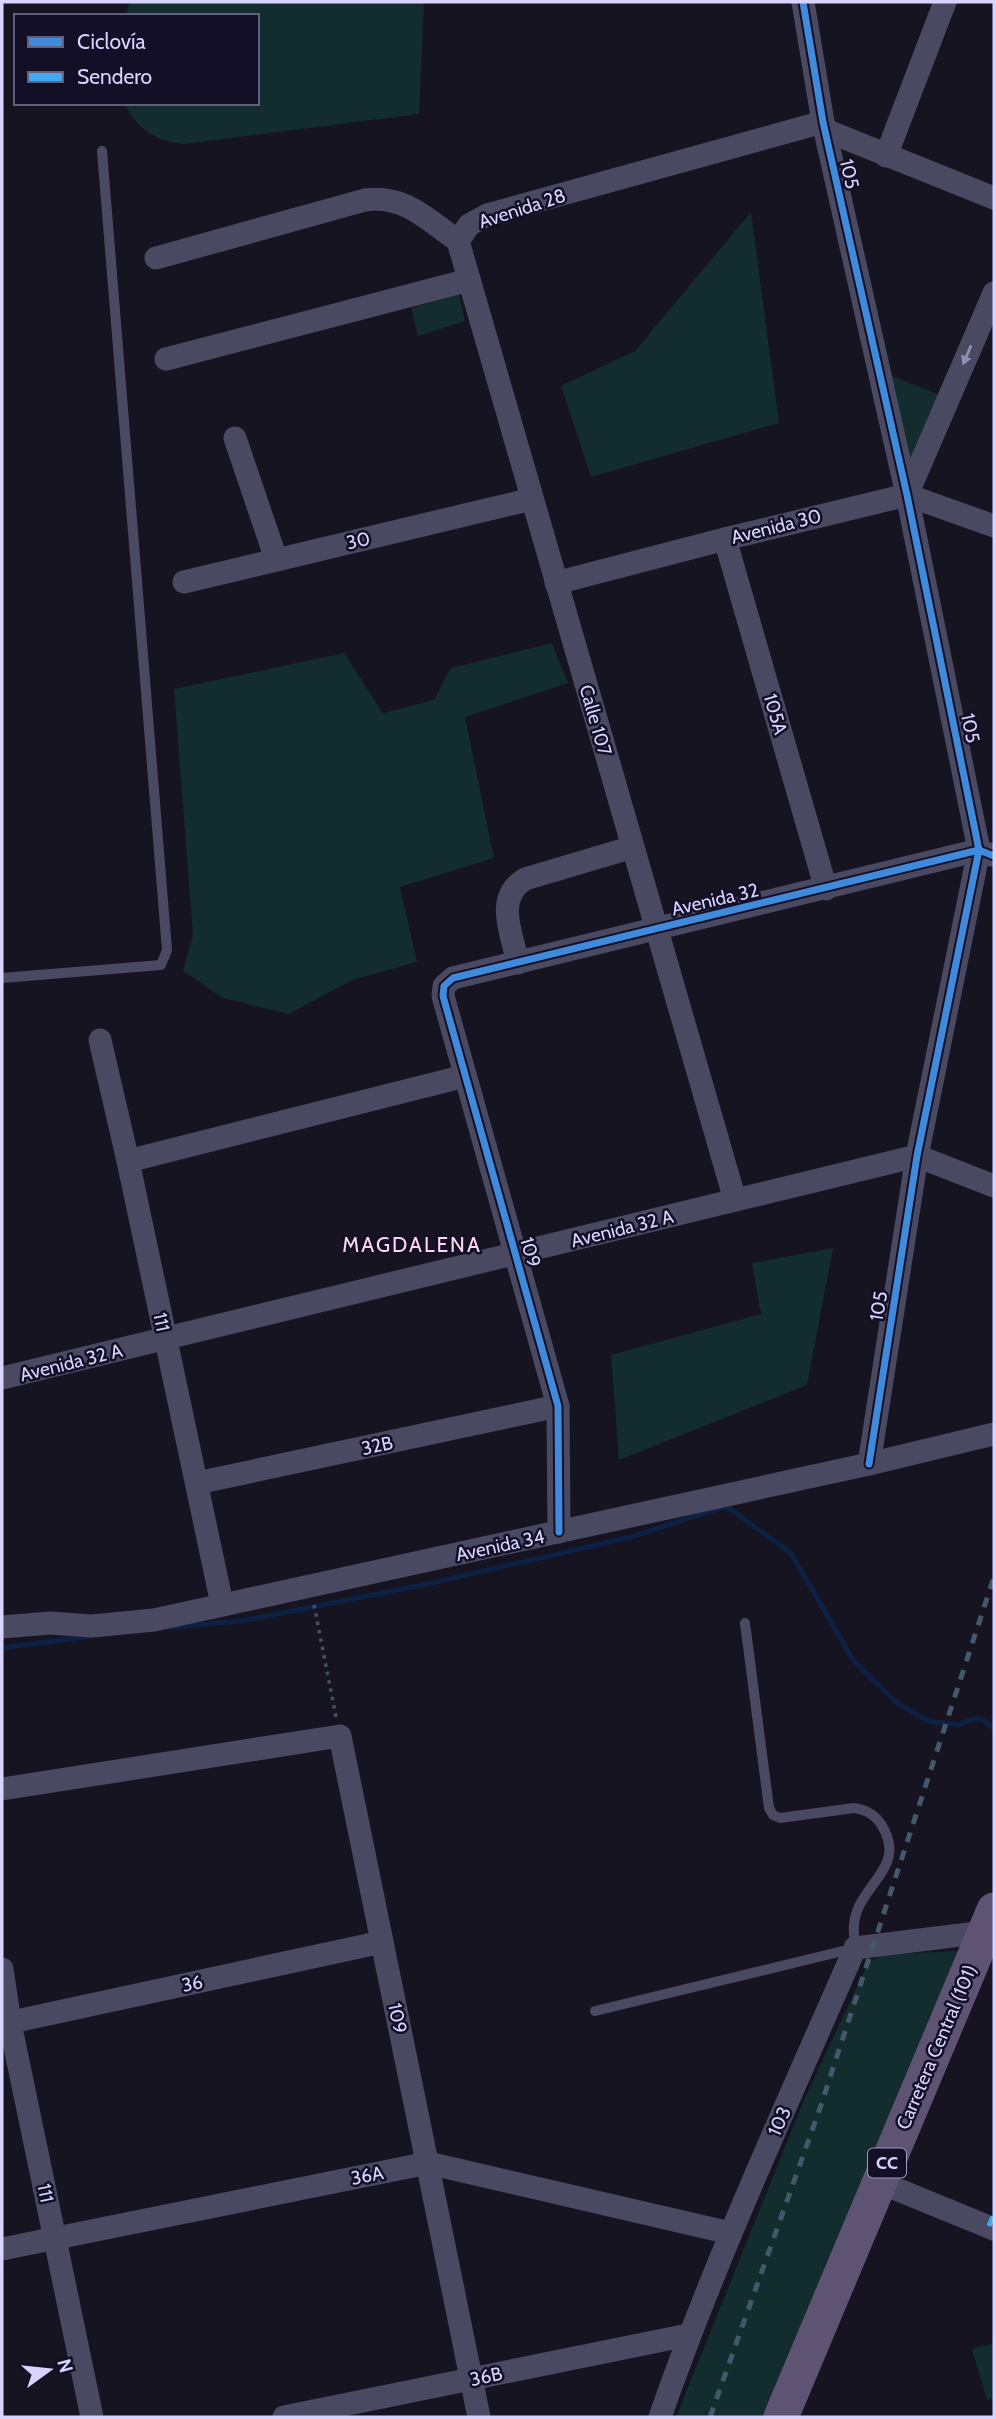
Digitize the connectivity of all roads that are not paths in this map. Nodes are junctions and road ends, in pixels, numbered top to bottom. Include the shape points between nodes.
1 (803, 2) edge
2 (945, 2) edge
3 (824, 126) junction
4 (102, 151) dead end
5 (886, 156) junction
6 (994, 198) edge
7 (457, 241) junction
8 (156, 258) dead end
9 (469, 280) junction
10 (994, 293) edge
11 (166, 359) dead end
12 (236, 438) dead end
13 (907, 495) junction
14 (532, 499) junction
15 (994, 527) edge
16 (725, 539) junction
17 (276, 559) junction
18 (184, 582) dead end
19 (556, 583) junction
20 (633, 847) junction
21 (987, 853) edge
22 (826, 889) junction
23 (657, 929) junction
24 (519, 963) junction
25 (2, 978) edge
26 (444, 986) joint
27 (100, 1040) dead end
28 (465, 1076) junction
29 (916, 1156) junction
30 (128, 1161) junction
31 (994, 1186) edge
32 (735, 1200) junction
33 (515, 1254) junction
34 (166, 1339) junction
35 (2, 1378) edge
36 (558, 1406) junction
37 (992, 1429) edge
38 (869, 1464) junction
39 (197, 1483) junction
40 (559, 1532) junction
41 (222, 1604) junction
42 (745, 1623) dead end
43 (2, 1627) edge
44 (2, 1789) edge
45 (990, 1921) edge
46 (382, 1942) junction
47 (855, 1948) junction
48 (2, 1969) edge
49 (595, 2011) dead end
50 (6, 2023) edge
51 (428, 2163) junction
52 (879, 2182) junction
53 (994, 2229) edge
54 (730, 2233) junction
55 (55, 2239) junction
56 (2, 2249) edge
57 (688, 2335) junction
58 (471, 2379) junction
59 (92, 2417) edge
60 (284, 2417) edge
61 (479, 2417) edge
62 (660, 2417) edge
63 (781, 2417) edge

1 - 3 street, 105
2 - 5 street
3 - 5 street
3 - 7 street, Avenida 28 via 487,215 469,225
3 - 13 street, 105
4 - 25 lane via 167,950 161,965
5 - 6 street
7 - 8 street, Avenida 28 via 402,202 384,198
7 - 9 street, Calle 107
9 - 11 street
9 - 14 street, Calle 107
10 -> 13 street
12 - 17 street
13 - 15 street
13 - 16 street, Avenida 30
13 - 21 street, 105
14 - 17 street, 30
14 - 19 street, Calle 107
16 - 19 street, Avenida 30
16 - 22 street, 105A
17 - 18 street, 30
19 - 20 street, Calle 107
20 - 23 street, Calle 107
20 - 24 street via 514,886 507,910
21 - 22 street, Avenida 32
21 - 29 street, 105
22 - 23 street, Avenida 32
23 - 24 street, Avenida 32
23 - 32 street, Calle 107
24 - 26 street, Avenida 32 via 453,978
26 - 28 street, 109
27 - 30 street, 111
28 - 30 street
28 - 33 street, 109
29 - 31 street
29 - 32 street, Avenida 32 A
29 - 38 street, 105
30 - 34 street, 111
32 - 33 street, Avenida 32 A
33 - 34 street, Avenida 32 A
33 - 36 street, 109
34 - 35 street, Avenida 32 A
34 - 39 street, 111
36 - 39 street, 32B
36 - 40 street, 109
37 - 38 street, Avenida 34
38 - 40 street, Avenida 34
39 - 41 street, 111
40 - 41 street, Avenida 34
41 - 43 street, Avenida 34 via 154,1620
42 - 47 lane via 773,1815 780,1818 854,1808 866,1810 886,1832 889,1859 858,1908 853,1923
44 - 46 street, 109 via 340,1736
45 - 47 street
45 - 52 main road, Carretera Central (101) / CC
46 - 50 street, 36
46 - 51 street, 109
47 - 49 lane
47 - 54 street, 103
48 - 50 street, 111
50 - 55 street, 111
51 - 54 street, 36A
51 - 55 street, 36A
51 - 58 street, 109
52 - 53 street
52 - 63 main road, Carretera Central (101) / CC
54 - 57 street, 103
55 - 56 street, 36A
55 - 59 street, 111
57 - 58 street, 36B
57 - 62 street, 103
58 - 60 street, 36B
58 - 61 street, 109

